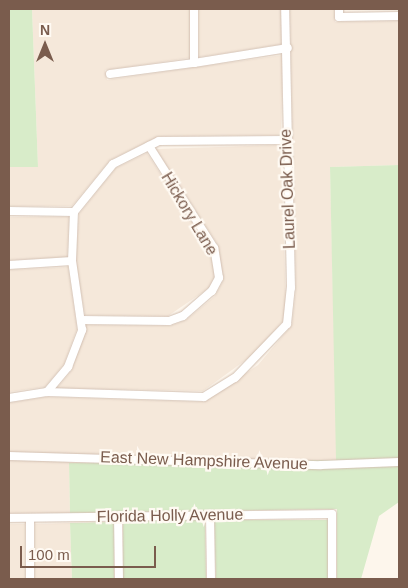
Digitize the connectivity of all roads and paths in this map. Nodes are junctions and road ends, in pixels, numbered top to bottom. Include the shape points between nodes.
1 (194, 9) edge
2 (286, 9) edge
3 (339, 13) edge
4 (399, 16) edge
5 (288, 48) junction
6 (194, 63) junction
7 (110, 74) dead end
8 (286, 140) junction
9 (149, 146) junction
10 (9, 211) edge
11 (74, 212) junction
12 (72, 262) junction
13 (9, 265) edge
14 (81, 320) junction
15 (48, 392) junction
16 (9, 398) edge
17 (9, 456) edge
18 (399, 462) edge
19 (210, 515) junction
20 (118, 516) junction
21 (9, 518) edge
22 (30, 519) junction
23 (30, 579) edge
24 (119, 579) edge
25 (211, 579) edge
26 (332, 579) edge

1 - 6 street
2 - 5 street, Laurel Oak Drive
3 - 4 street
5 - 6 street
5 - 8 street, Laurel Oak Drive
6 - 7 street
8 - 9 street via 159,141
8 - 15 street, Laurel Oak Drive via 290,311 287,324 257,358 204,397
9 - 11 street via 113,164
9 - 14 street, Hickory Lane via 214,248 219,278 212,291 183,316 169,321
10 - 11 street
11 - 12 street
12 - 13 street
12 - 14 street
14 - 15 street via 68,367
15 - 16 street, Laurel Oak Drive
17 - 18 street, East New Hampshire Avenue via 321,465
19 - 20 street, Florida Holly Avenue
19 - 25 street
19 - 26 street, Florida Holly Avenue via 332,514
20 - 22 street, Florida Holly Avenue
20 - 24 street
21 - 22 street, Florida Holly Avenue
22 - 23 street

